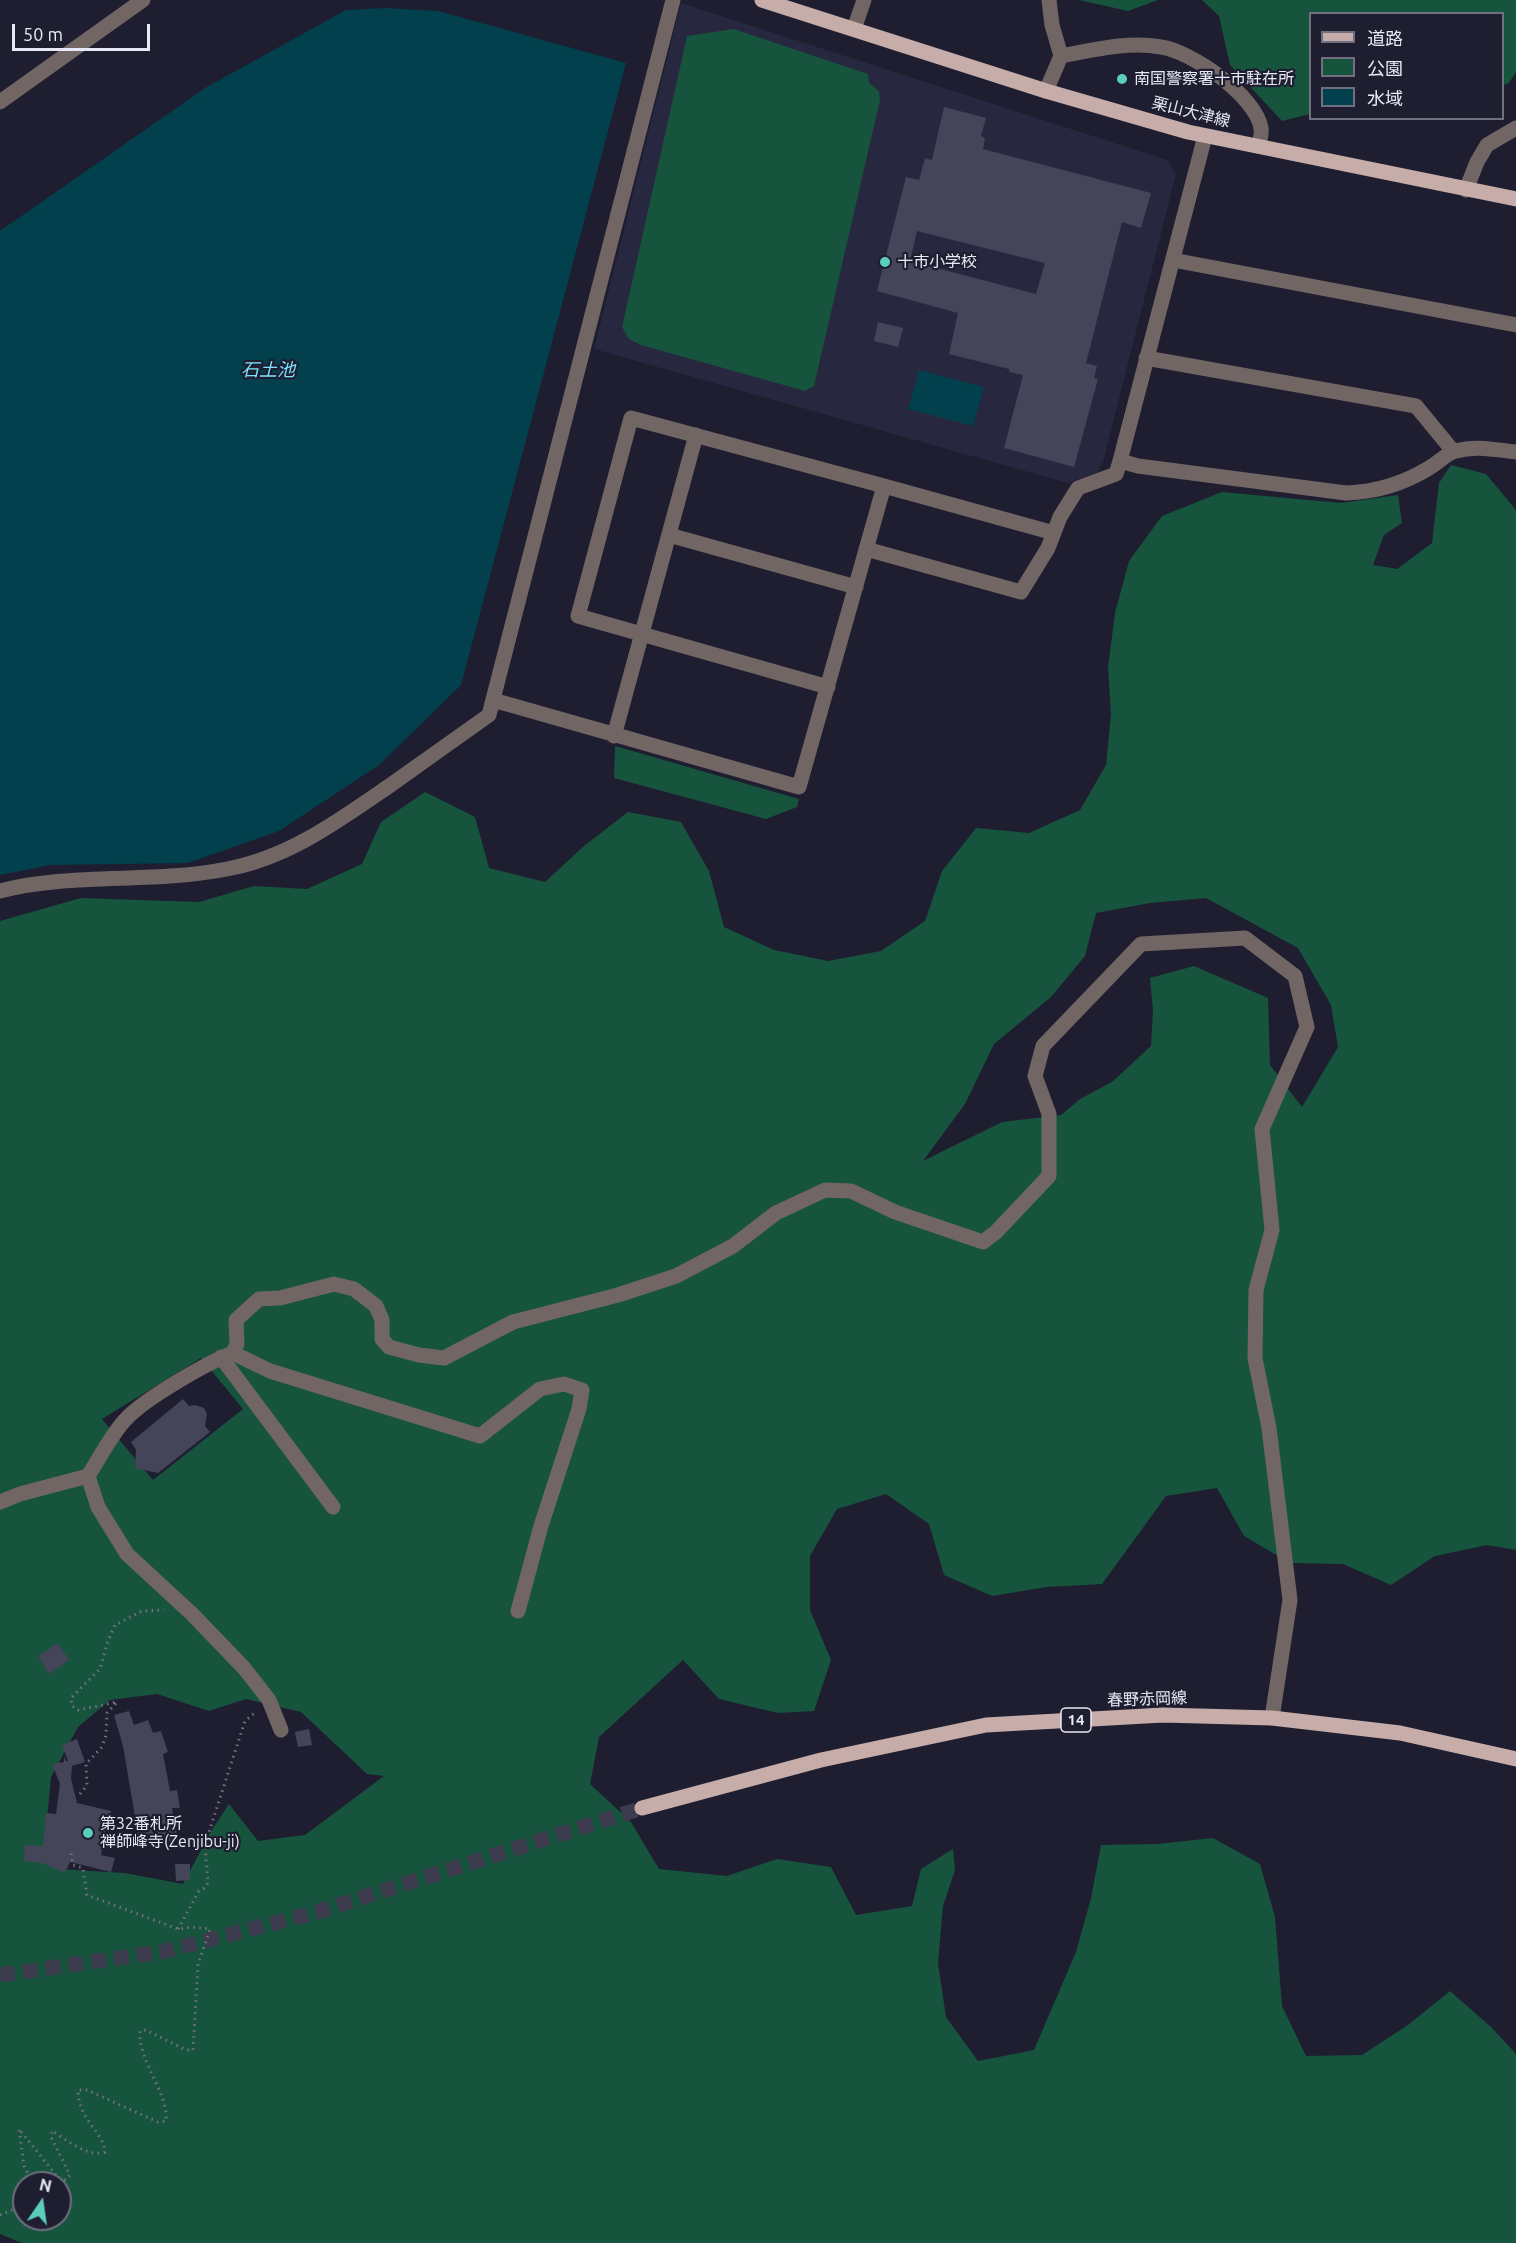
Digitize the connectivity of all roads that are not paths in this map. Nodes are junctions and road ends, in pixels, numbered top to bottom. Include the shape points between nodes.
1 (143, 0) edge
2 (673, 0) edge
3 (762, 0) edge
4 (864, 0) edge
5 (1049, 0) edge
6 (854, 29) junction
7 (1061, 56) junction
8 (1046, 91) junction
9 (0, 102) edge
10 (1516, 128) edge
11 (1205, 136) junction
12 (1259, 146) junction
13 (1466, 190) junction
14 (1516, 199) edge
15 (1173, 260) junction
16 (1516, 325) edge
17 (1146, 358) junction
18 (696, 435) junction
19 (1453, 451) junction
20 (1516, 452) edge
21 (1120, 461) junction
22 (884, 486) junction
23 (1054, 533) junction
24 (669, 535) junction
25 (866, 549) junction
26 (856, 587) junction
27 (643, 634) junction
28 (828, 687) junction
29 (493, 700) junction
30 (614, 736) junction
31 (0, 891) edge
32 (227, 1355) junction
33 (88, 1476) junction
34 (0, 1502) edge
35 (333, 1507) dead end
36 (518, 1611) dead end
37 (1272, 1718) junction
38 (281, 1730) dead end
39 (1516, 1759) edge
40 (642, 1808) tunnel mouth

1 - 9 street
2 - 29 street
3 - 6 main road, 栗山大津線
4 - 6 street
5 - 7 street
6 - 8 main road, 栗山大津線
7 - 8 street
7 - 12 street via 1131,44 1163,47 1190,57 1221,76 1251,107 1261,127
8 - 11 main road, 栗山大津線
10 - 13 street via 1487,145
11 - 12 main road, 栗山大津線
11 - 15 street
12 - 13 main road, 栗山大津線
13 - 14 main road, 栗山大津線
15 - 16 street
15 - 17 street
17 - 19 street via 1416,406
17 - 21 street
18 - 22 street
18 - 24 street
18 - 27 street via 631,418 578,616
19 - 20 street via 1483,448
19 - 21 street via 1407,480 1380,490 1346,493
21 - 23 street via 1116,474 1078,488
22 - 23 street
22 - 25 street
23 - 25 street via 1021,592
24 - 26 street
24 - 27 street
25 - 26 street
26 - 28 street
27 - 28 street
27 - 30 street
28 - 30 street via 799,787
29 - 30 street
29 - 31 street via 489,715 346,816 258,862 195,874 53,881
32 - 33 street via 126,1418
32 - 35 street
32 - 36 street via 480,1436 540,1389 564,1384 582,1390
32 - 37 street via 237,1344 236,1320 259,1299 280,1298 334,1284 354,1289 376,1306 382,1320 382,1339 389,1347 444,1358 513,1322 676,1276 733,1246 776,1213 825,1190 850,1191 895,1212 983,1242 1050,1176 1049,1114 1035,1076 1043,1046 1141,944 1245,938 1295,976 1307,1027 1262,1129 1272,1230 1256,1290 1255,1358 1269,1428 1290,1600
33 - 34 street
33 - 38 street via 98,1507 128,1554 244,1668 269,1700
37 - 39 main road, 春野赤岡線 / 14 via 1400,1733
37 - 40 main road, 春野赤岡線 / 14 via 1163,1715 986,1725 821,1760

